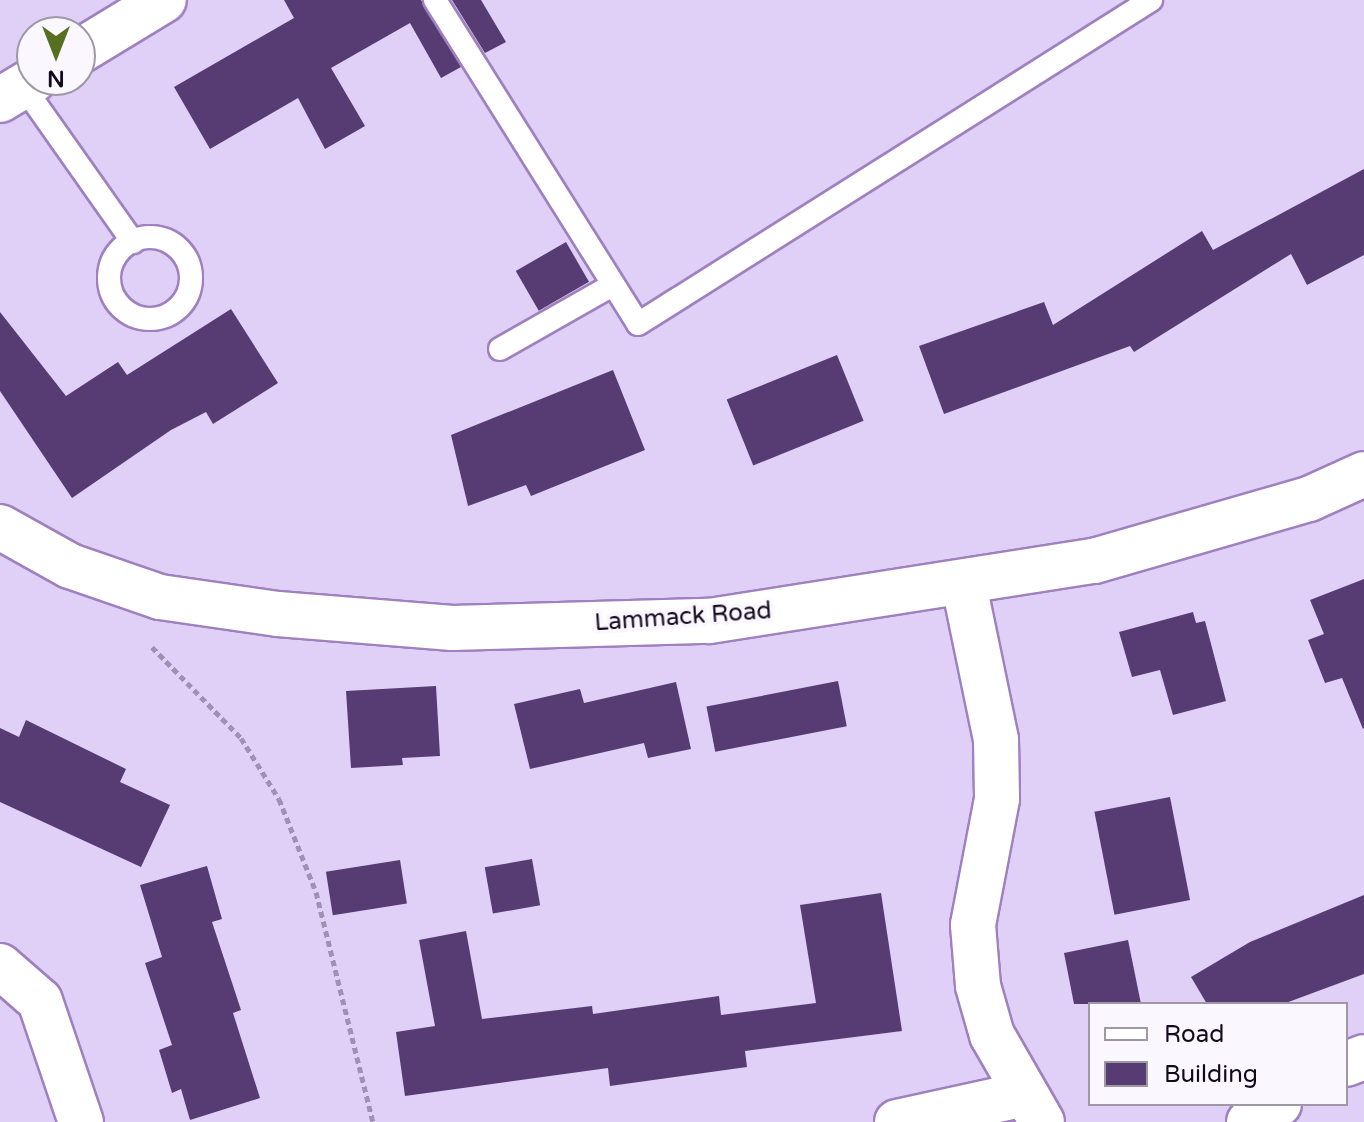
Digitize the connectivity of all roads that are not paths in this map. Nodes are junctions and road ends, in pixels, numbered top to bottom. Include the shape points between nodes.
1 (164, 0) edge
2 (435, 0) edge
3 (1151, 0) edge
4 (96, 41) edge
5 (23, 96) edge
6 (133, 242) dead end
7 (611, 286) junction
8 (500, 349) dead end
9 (1364, 474) edge
10 (0, 527) edge
11 (964, 585) junction
12 (0, 966) edge
13 (1276, 1106) edge
14 (1034, 1108) edge
15 (81, 1122) edge
16 (897, 1122) edge
17 (1249, 1122) edge

1 - 4 street
2 - 7 lane
3 - 7 lane via 638,324
5 - 6 lane
7 - 8 lane
9 - 11 street, Lammack Road via 1309,499 1094,561
10 - 11 street, Lammack Road via 70,566 160,597 452,628 709,621
11 - 14 street via 996,740 997,799 973,925 974,958 992,1035
12 - 15 street via 40,1001
13 - 17 street
14 - 16 street

